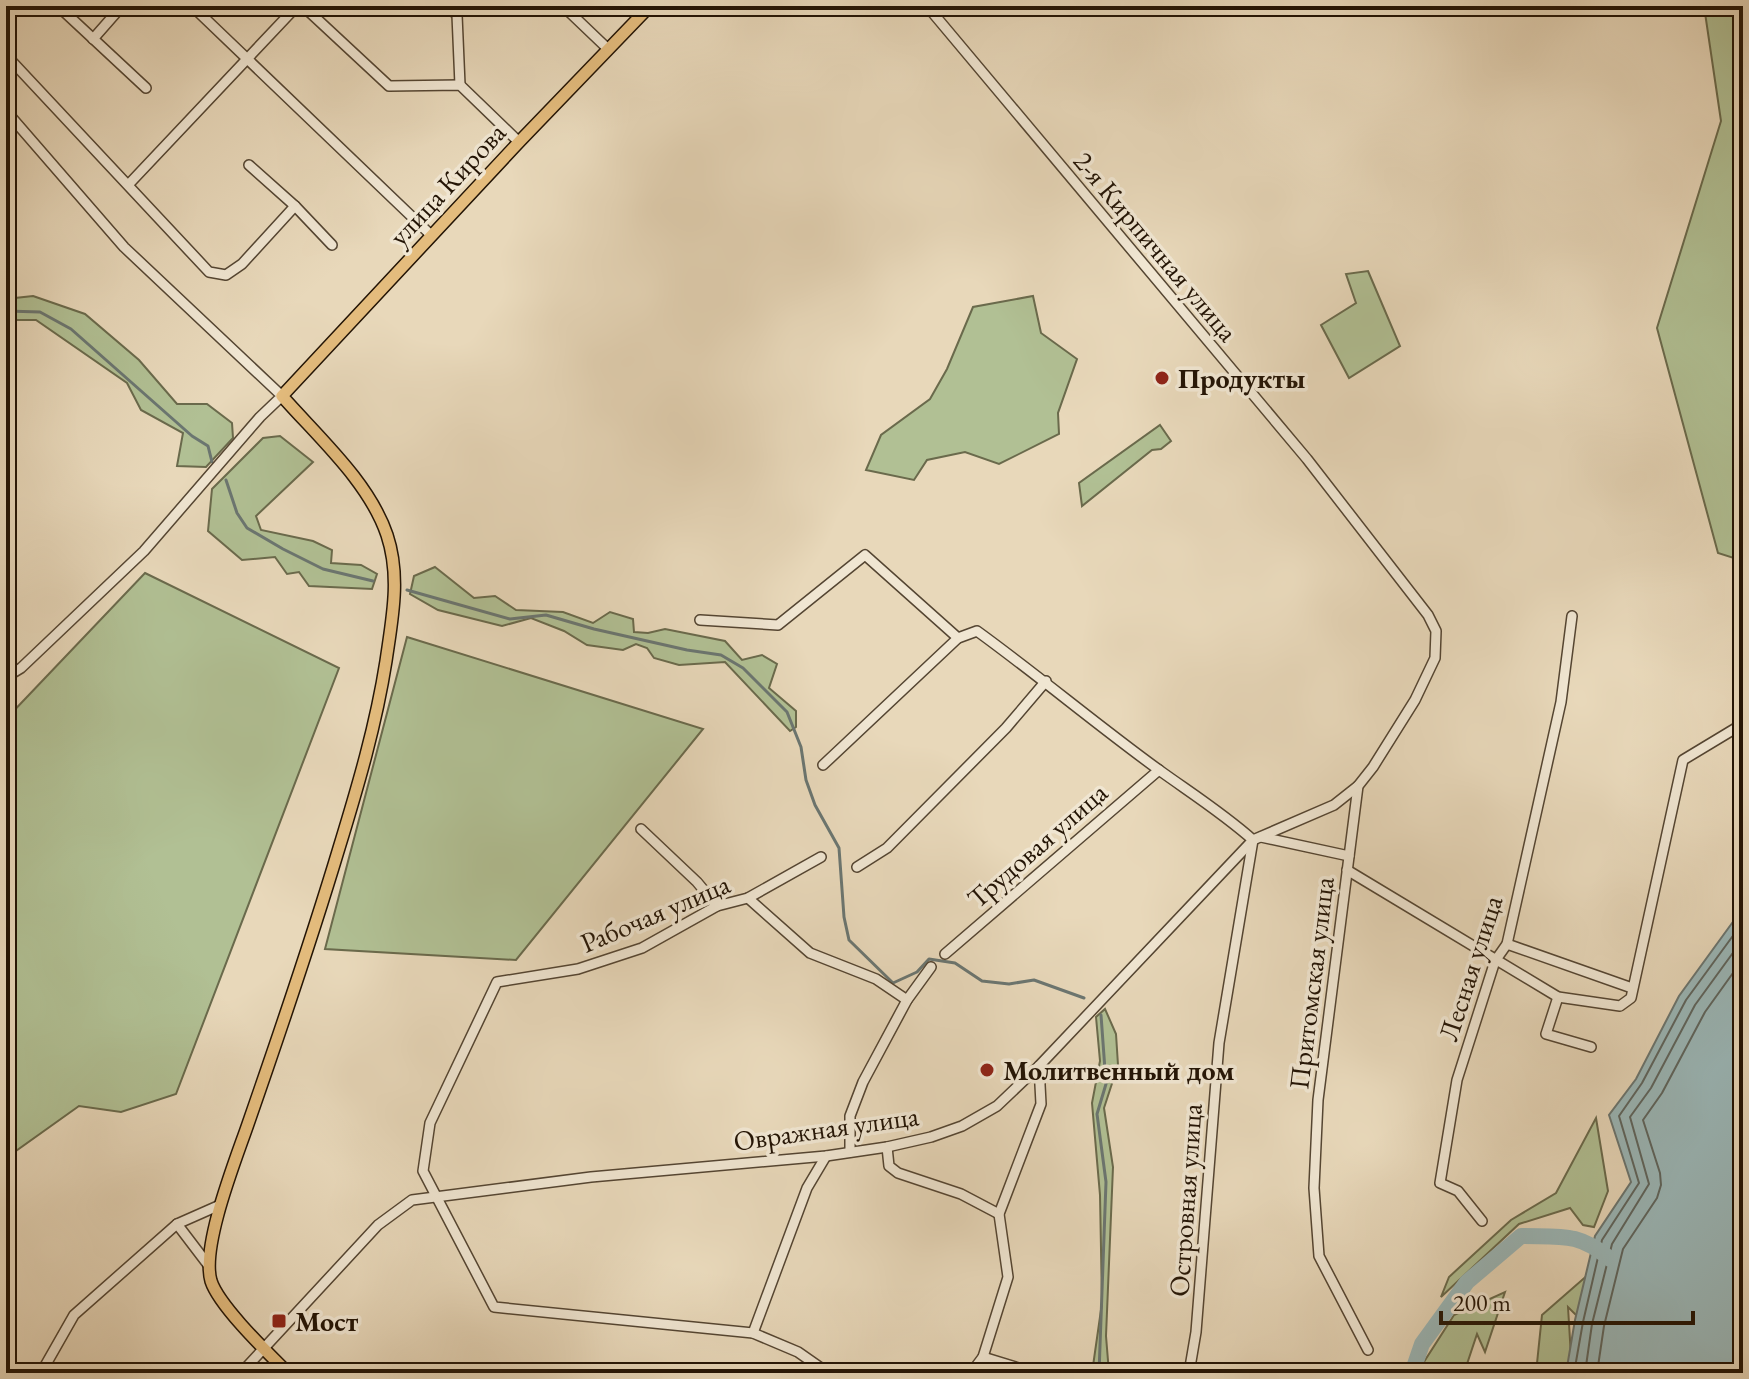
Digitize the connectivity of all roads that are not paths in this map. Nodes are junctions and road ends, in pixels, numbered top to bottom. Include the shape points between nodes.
1 (58, 6) edge
2 (122, 6) edge
3 (192, 6) edge
4 (300, 6) edge
5 (447, 6) edge
6 (563, 6) edge
7 (650, 6) edge
8 (927, 6) edge
9 (93, 39) junction
10 (608, 49) junction
11 (6, 55) edge
12 (248, 59) junction
13 (460, 85) junction
14 (146, 88) dead end
15 (6, 111) edge
16 (519, 142) junction
17 (249, 165) dead end
18 (129, 184) junction
19 (295, 206) junction
20 (432, 236) junction
21 (332, 245) dead end
22 (282, 396) junction
23 (1572, 616) dead end
24 (700, 620) dead end
25 (1436, 631) joint
26 (958, 638) junction
27 (6, 677) edge
28 (1046, 681) junction
29 (1741, 725) edge
30 (823, 765) dead end
31 (1159, 770) junction
32 (1358, 786) junction
33 (641, 829) dead end
34 (1257, 839) junction
35 (1349, 856) junction
36 (821, 857) dead end
37 (857, 867) dead end
38 (1347, 870) junction
39 (748, 898) junction
40 (717, 906) junction
41 (1507, 944) junction
42 (945, 954) dead end
43 (1495, 961) junction
44 (931, 967) dead end
45 (1632, 988) junction
46 (1558, 997) junction
47 (907, 1000) junction
48 (1591, 1047) dead end
49 (1039, 1066) junction
50 (887, 1147) junction
51 (850, 1152) junction
52 (826, 1156) junction
53 (435, 1195) junction
54 (220, 1205) junction
55 (999, 1214) junction
56 (1482, 1221) dead end
57 (177, 1224) junction
58 (209, 1266) junction
59 (753, 1333) junction
60 (263, 1348) junction
61 (1368, 1350) dead end
62 (983, 1357) junction
63 (41, 1373) edge
64 (241, 1373) edge
65 (288, 1373) edge
66 (828, 1373) edge
67 (971, 1373) edge
68 (1035, 1373) edge
69 (1189, 1373) edge

1 - 9 street
2 - 9 street
3 - 12 street
4 - 12 street
4 - 13 street via 389,86
5 - 13 street via 457,15
6 - 10 street
7 - 10 main road, улица Кирова
8 - 25 street, 2-я Кирпичная улица via 1307,459 1415,594
9 - 14 street
10 - 16 main road, улица Кирова
11 - 18 street
12 - 18 street
12 - 20 street
13 - 16 street
15 - 22 street via 124,247
16 - 20 main road, улица Кирова
17 - 19 street
18 - 19 street via 209,272 226,275
19 - 21 street
20 - 22 main road, улица Кирова
22 - 27 street via 144,551
22 - 54 main road via 355,479 381,519 395,593 362,771 309,949
23 - 41 street, Лесная улица via 1561,702
24 - 26 street via 778,625 865,555
25 - 32 street, Притомская улица via 1435,658 1415,700
26 - 28 street via 977,631
26 - 30 street
28 - 31 street
28 - 37 street via 887,848
29 - 45 street via 1683,760
31 - 34 street
31 - 42 street, Трудовая улица
32 - 34 street, Овражная улица via 1334,805
32 - 35 street, Притомская улица
33 - 40 street
34 - 35 street
34 - 49 street, Овражная улица
34 - 69 street, Островная улица via 1219,1043
35 - 38 street, Притомская улица
36 - 39 street, Рабочая улица
38 - 43 street
38 - 61 street, Притомская улица via 1318,1100 1314,1188 1319,1256
39 - 40 street, Рабочая улица
39 - 47 street via 810,953 876,979
40 - 53 street, Рабочая улица via 642,948 578,969 497,982 430,1123 423,1171
41 - 43 street, Лесная улица
41 - 45 street
43 - 46 street
43 - 56 street, Лесная улица via 1457,1080 1440,1183 1458,1191
44 - 47 street
45 - 46 street via 1631,998 1620,1006
46 - 48 street via 1546,1034
47 - 51 street via 854,1104
49 - 50 street, Овражная улица via 997,1106 962,1126
49 - 55 street via 1041,1104
50 - 51 street, Овражная улица
50 - 55 street via 889,1166 898,1173 961,1194
51 - 52 street, Овражная улица
52 - 53 street, Овражная улица
52 - 59 street via 807,1188
53 - 59 street via 494,1307
53 - 60 street, Овражная улица via 396,1210
54 - 57 street
54 - 58 main road
55 - 62 street via 1008,1277
57 - 58 street
57 - 63 street via 74,1315
58 - 60 main road via 221,1299
59 - 66 street via 798,1352
60 - 64 street, Овражная улица
60 - 65 main road
62 - 67 street
62 - 68 street

